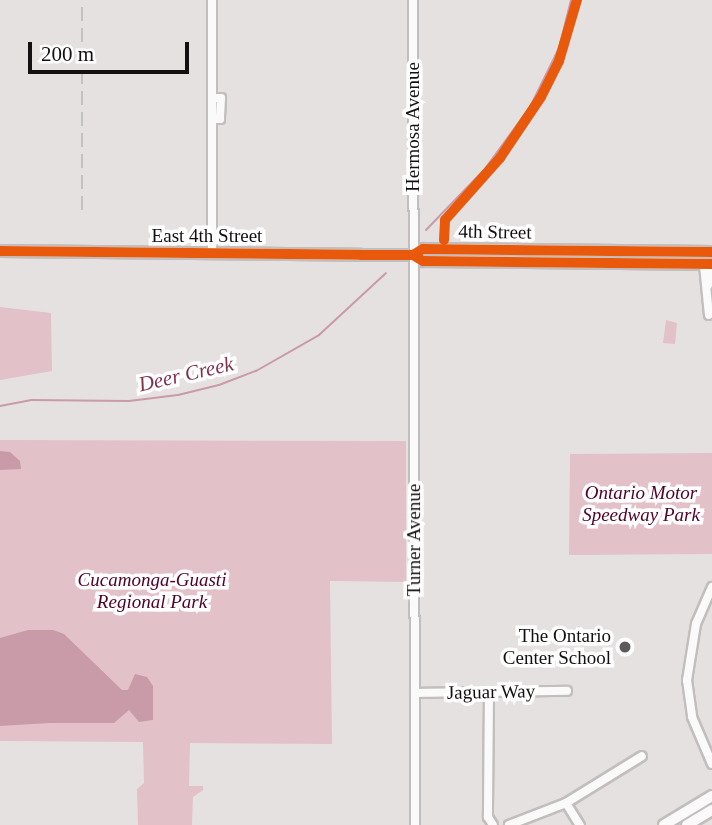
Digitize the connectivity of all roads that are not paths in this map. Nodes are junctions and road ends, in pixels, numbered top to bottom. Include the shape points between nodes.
1 (212, 0) edge
2 (413, 0) edge
3 (0, 251) edge
4 (712, 251) edge
5 (212, 254) junction
6 (413, 255) junction
7 (709, 265) edge
8 (709, 315) dead end
9 (712, 587) edge
10 (567, 691) dead end
11 (489, 692) junction
12 (415, 693) junction
13 (642, 756) dead end
14 (712, 764) edge
15 (712, 796) edge
16 (566, 803) junction
17 (712, 810) edge
18 (491, 824) edge
19 (415, 825) edge
20 (509, 825) edge
21 (580, 825) edge
22 (664, 825) edge
23 (687, 825) edge

1 - 5 street
2 - 6 street, Hermosa Avenue
3 - 5 main road, East 4th Street
4 - 6 main road, 4th Street via 423,249
5 - 6 main road, East 4th Street
6 - 7 main road, 4th Street via 423,261
6 - 12 street, Turner Avenue
7 - 8 street via 705,283
9 - 14 street via 696,624 687,680 692,717
10 - 11 street, Jaguar Way
11 - 12 street, Jaguar Way
11 - 18 street
12 - 19 street, Turner Avenue
13 - 16 street
15 - 22 main road
16 - 20 street
16 - 21 street
17 - 23 main road

